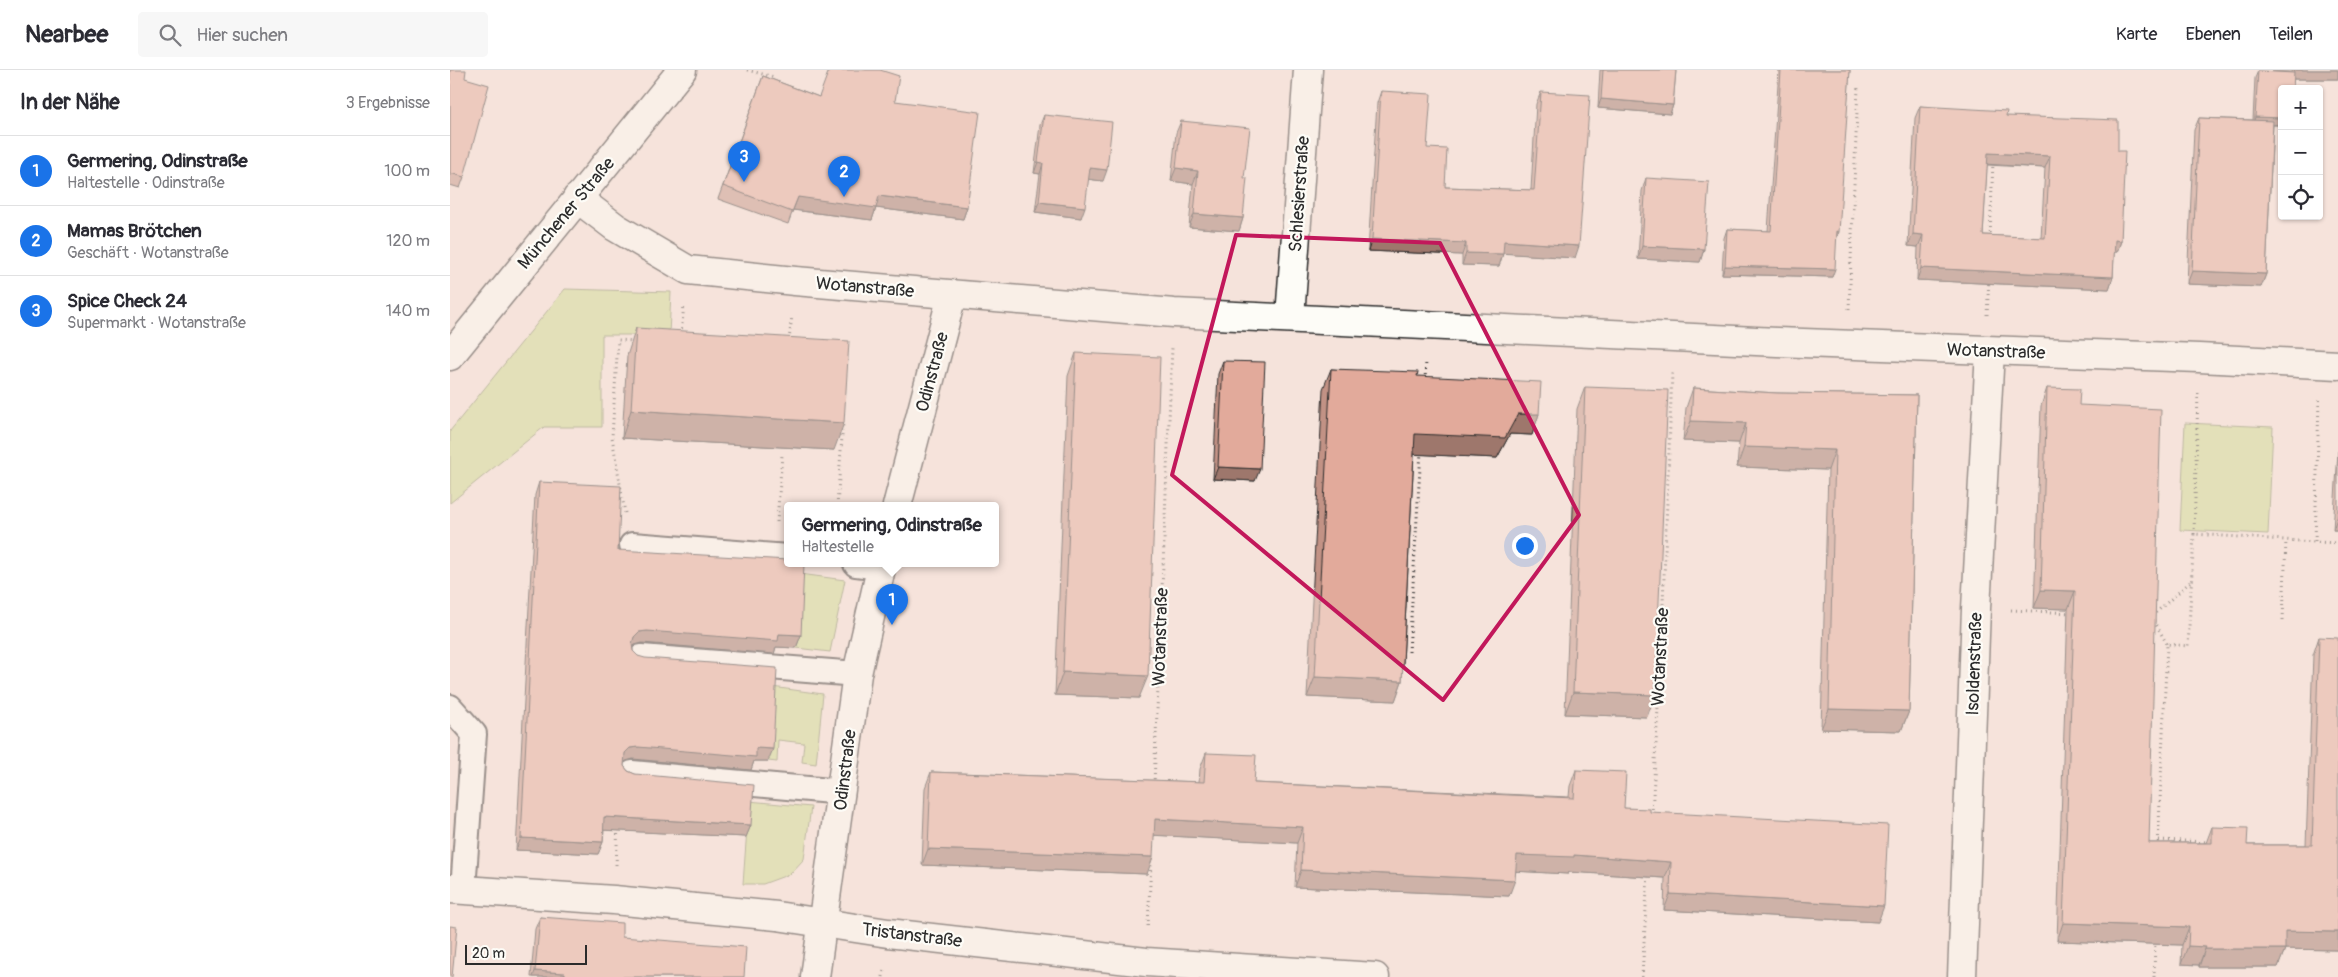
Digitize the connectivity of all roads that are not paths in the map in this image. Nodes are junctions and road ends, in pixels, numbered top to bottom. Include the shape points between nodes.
1 (682, 70) edge
2 (1308, 70) edge
3 (577, 198) junction
4 (952, 295) junction
5 (1290, 318) junction
6 (1988, 352) junction
7 (450, 356) edge
8 (2329, 365) edge
9 (898, 502) edge
10 (632, 545) dead end
11 (781, 556) edge
12 (873, 567) edge
13 (641, 657) edge
14 (857, 674) junction
15 (450, 707) edge
16 (632, 773) edge
17 (842, 792) junction
18 (457, 890) edge
19 (824, 923) junction
20 (816, 977) edge
21 (1375, 977) edge
22 (1962, 977) edge

1 - 3 street, Münchener Straße
2 - 5 street, Schlesierstraße
3 - 4 street, Wotanstraße via 615,226 688,270
3 - 7 street, Münchener Straße
4 - 5 street, Wotanstraße via 1174,313
4 - 9 street, Odinstraße
5 - 6 street, Wotanstraße
6 - 8 street, Wotanstraße
6 - 22 street, Isoldenstraße
10 - 11 lane
12 - 14 street, Odinstraße
13 - 14 lane
14 - 17 street, Odinstraße
15 - 18 lane via 474,734
16 - 17 lane
17 - 19 street, Odinstraße
18 - 19 street, Tristanstraße via 633,902
19 - 20 street, Odinstraße
19 - 21 street, Tristanstraße via 1146,962

